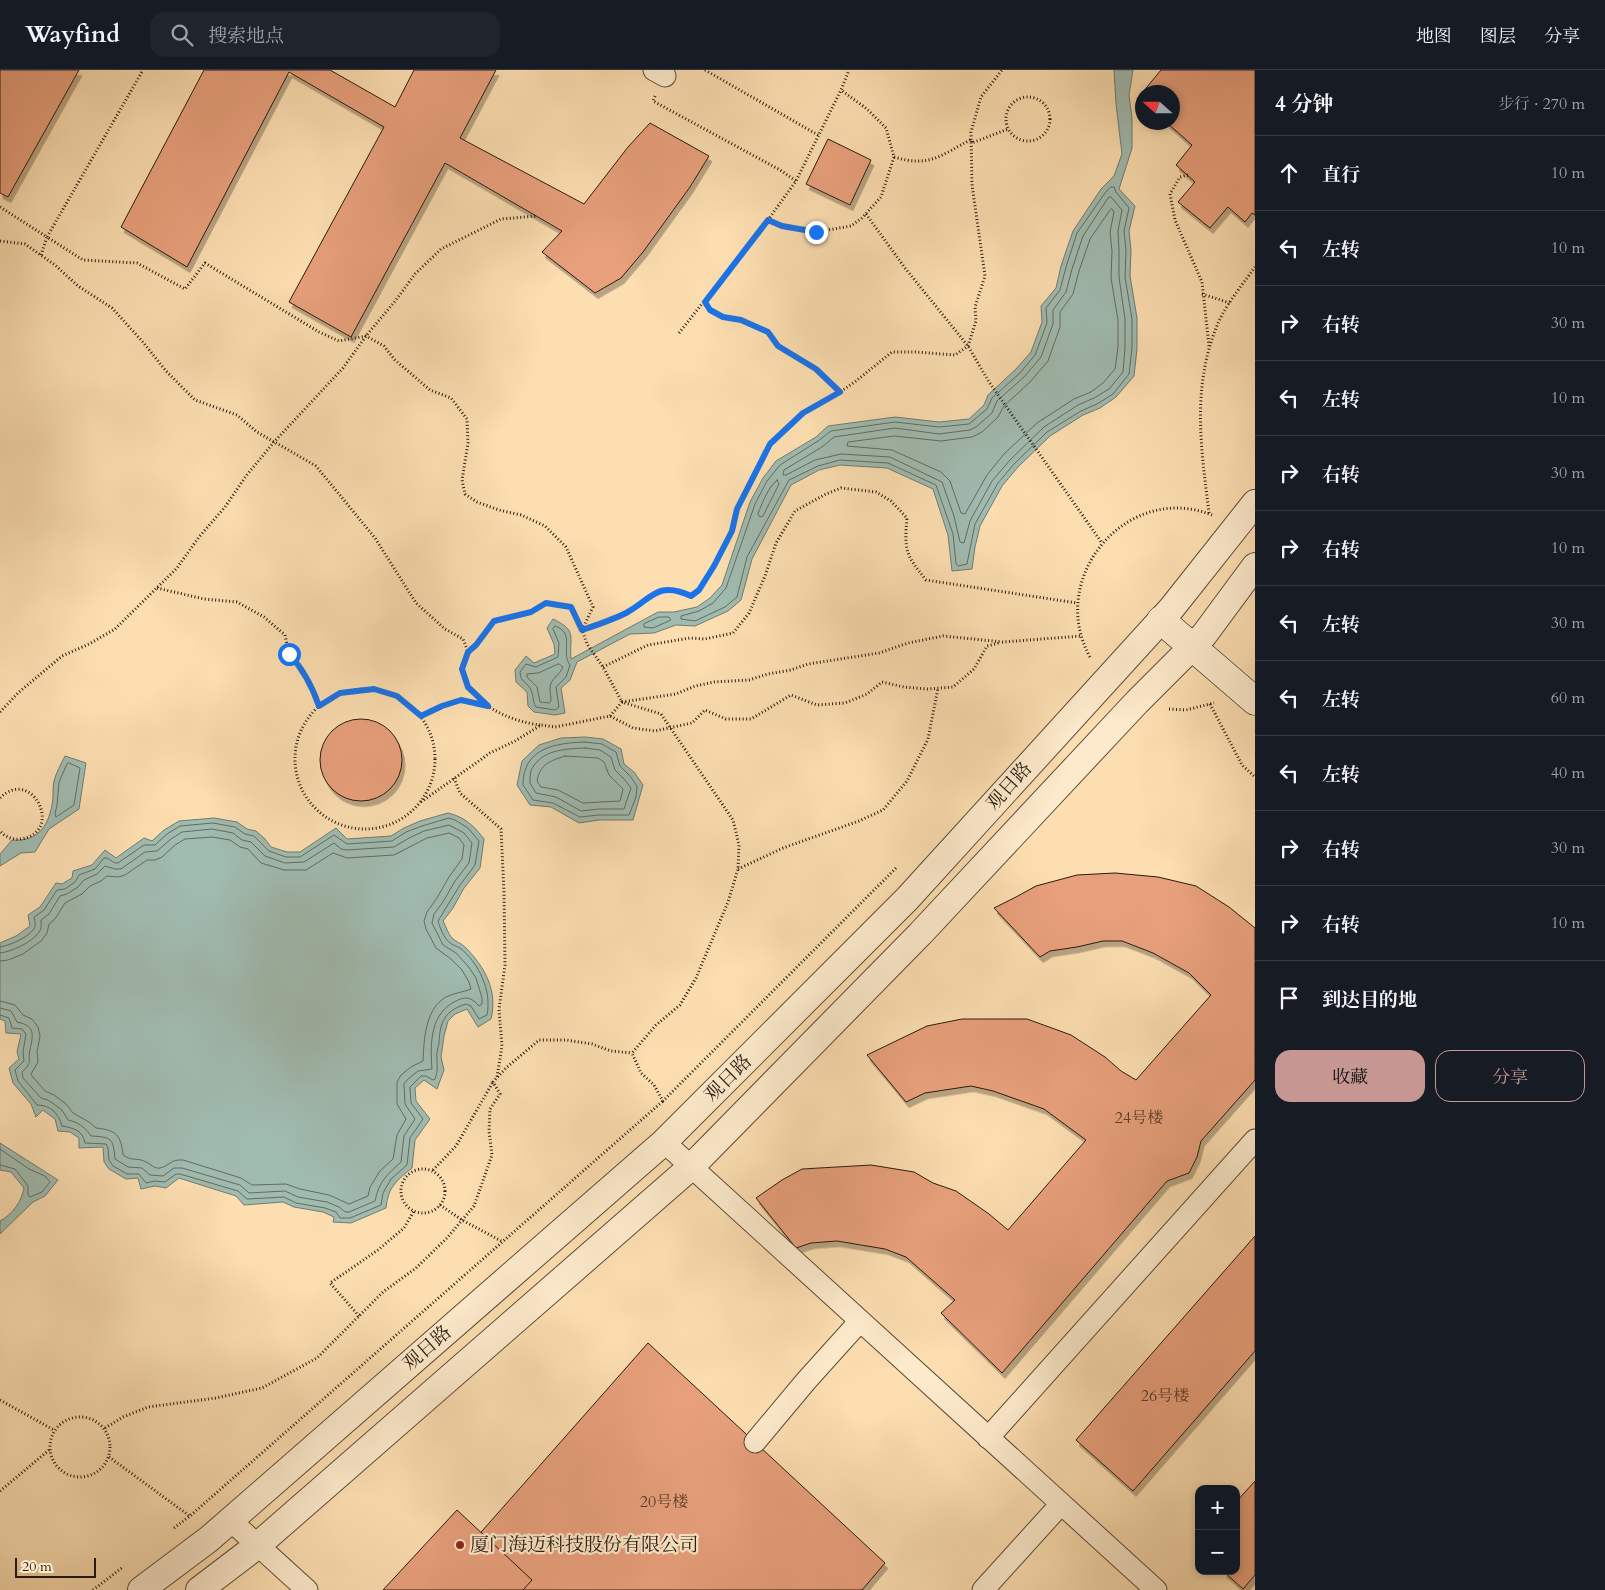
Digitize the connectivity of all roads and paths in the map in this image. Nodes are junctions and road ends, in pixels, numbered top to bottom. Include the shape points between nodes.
1 (143, 70) edge
2 (705, 70) edge
3 (849, 70) edge
4 (1002, 70) edge
5 (659, 73) edge
6 (841, 90) junction
7 (1008, 128) junction
8 (818, 135) junction
9 (972, 143) junction
10 (894, 157) junction
11 (1188, 175) dead end
12 (796, 181) junction
13 (0, 207) edge
14 (866, 214) junction
15 (537, 216) dead end
16 (768, 220) junction
17 (47, 237) junction
18 (0, 241) edge
19 (41, 255) junction
20 (1255, 267) edge
21 (1202, 294) junction
22 (705, 302) junction
23 (1230, 304) junction
24 (679, 333) dead end
25 (366, 336) junction
26 (968, 346) junction
27 (1209, 348) junction
28 (840, 392) junction
29 (274, 442) junction
30 (1255, 503) edge
31 (1209, 513) dead end
32 (1102, 543) dead end
33 (1255, 566) edge
34 (157, 588) junction
35 (1077, 603) dead end
36 (1166, 614) junction
37 (582, 630) junction
38 (1080, 636) dead end
39 (1198, 641) junction
40 (1003, 642) junction
41 (468, 652) junction
42 (603, 667) junction
43 (1255, 676) edge
44 (938, 688) junction
45 (622, 702) junction
46 (1255, 702) edge
47 (1210, 704) dead end
48 (319, 706) junction
49 (488, 706) junction
50 (0, 712) edge
51 (421, 716) junction
52 (610, 716) junction
53 (541, 725) junction
54 (670, 727) junction
55 (1255, 777) edge
56 (454, 778) junction
57 (0, 798) edge
58 (421, 802) junction
59 (0, 831) edge
60 (900, 863) dead end
61 (738, 869) junction
62 (632, 1053) junction
63 (497, 1078) junction
64 (493, 1082) junction
65 (662, 1101) junction
66 (1255, 1140) edge
67 (664, 1142) junction
68 (691, 1167) junction
69 (434, 1170) junction
70 (440, 1205) junction
71 (414, 1211) junction
72 (462, 1220) junction
73 (503, 1242) junction
74 (359, 1316) junction
75 (860, 1321) junction
76 (0, 1400) edge
77 (105, 1428) junction
78 (54, 1430) junction
79 (988, 1438) junction
80 (755, 1442) dead end
81 (49, 1450) junction
82 (109, 1457) junction
83 (0, 1491) edge
84 (1061, 1504) junction
85 (190, 1516) junction
86 (230, 1520) junction
87 (209, 1539) junction
88 (258, 1545) junction
89 (141, 1590) edge
90 (199, 1590) edge
91 (307, 1590) edge
92 (983, 1590) edge
93 (1156, 1590) edge

1 - 17 path
2 - 8 path
3 - 6 path
4 - 9 path via 981,97
5 - 12 path via 653,101
6 - 8 path
6 - 10 path via 886,128
7 - 7 path via 1014,137 1024,141 1039,139 1050,126 1048,107 1039,98 1018,98 1007,110
7 - 9 path
8 - 12 path
9 - 10 path via 974,138 931,161
9 - 26 path via 972,185 985,276 974,307 976,320
10 - 14 path via 881,197
11 - 21 path via 1180,177 1170,194 1175,220 1202,282
12 - 16 path
13 - 17 path
14 - 16 path via 851,226 816,232
14 - 26 path
15 - 25 path via 501,219 441,249 415,274
16 - 22 path
17 - 19 path
17 - 25 path via 82,260 137,263 185,289 205,263 319,332 339,341
18 - 19 path via 25,244
19 - 29 path via 78,286 112,308 166,371 196,400 237,416
20 - 23 path
21 - 23 path
21 - 27 path
22 - 24 path
22 - 28 path via 710,310 723,317 741,320 768,332 778,346 816,369
23 - 27 path via 1220,319
25 - 29 path via 342,368
25 - 37 path via 384,346 395,360 430,390 450,398 467,419 468,443 462,480 465,494 477,502 546,526 566,547 593,607
26 - 28 path via 955,355 892,352
26 - 32 path via 989,382
27 - 31 path via 1200,407 1200,443
28 - 37 path via 803,413 770,444 737,509 732,531 699,590 691,596 678,590 658,591 627,612
29 - 34 path via 177,568
29 - 41 path via 316,466 375,538 416,603 445,629 463,639
30 - 36 street, 观日路
33 - 39 street, 观日路
34 - 48 path via 204,599 237,602 264,617 285,634 289,654 311,684
34 - 50 path via 115,629 62,656
35 - 42 path via 926,580 910,560 905,541 907,518 891,501 876,492 841,488 795,511 776,543 749,613 733,633 648,645
36 - 39 main road
36 - 67 street, 观日路 via 908,899
37 - 41 path via 571,607 546,603 531,612 494,621
37 - 42 path via 587,644
38 - 40 path
39 - 43 main road
39 - 46 main road
39 - 68 street, 观日路 via 920,934
40 - 44 path via 987,646 974,669 952,687
40 - 45 path via 943,636 808,664 749,680 714,682 676,694
41 - 49 path via 462,669 468,687
42 - 45 path
44 - 54 path via 904,687 882,682 867,694 845,703 817,705 791,695 751,720 726,719 705,710 692,723
44 - 61 path via 928,739 907,781 883,810
45 - 52 path
45 - 54 path via 661,714
47 - 55 path via 1242,765
48 - 51 path via 340,693 374,689 397,696
48 - 58 path via 301,732 295,754 297,776 317,811 343,826 359,830 385,827 408,815
49 - 51 path via 461,700
49 - 53 path via 507,718
51 - 58 path via 432,737 436,761 430,786
52 - 53 path via 555,727
52 - 54 path via 633,728 655,731
53 - 56 path via 490,753
54 - 61 path via 733,820 739,845
56 - 58 path
56 - 63 path via 460,794 501,829 505,965 499,1009 502,1046
57 - 59 path via 7,792 25,791 37,798 43,814 36,832 27,838 11,839
60 - 65 path
61 - 62 path via 728,902 696,978 680,1005
62 - 63 path via 566,1040 539,1040
62 - 65 path via 641,1073 654,1086
63 - 64 path
64 - 69 path via 456,1146
64 - 72 path via 500,1094 490,1109 492,1155 474,1206
65 - 73 path
66 - 79 street
67 - 68 street
67 - 86 street, 观日路
68 - 75 street
68 - 88 street, 观日路
69 - 70 path via 446,1186
69 - 71 path via 413,1170 403,1182 402,1197
70 - 71 path via 430,1212
70 - 72 path
71 - 74 path via 404,1228 330,1283
72 - 73 path
72 - 74 path via 416,1268 383,1292
73 - 85 path
74 - 77 path via 317,1358 262,1388 148,1407
75 - 79 street
75 - 80 street
76 - 78 path
77 - 78 path via 84,1416 71,1417
77 - 82 path via 110,1438
78 - 81 path
79 - 84 street
81 - 82 path via 61,1471 77,1477 98,1472
81 - 83 path
82 - 85 path
84 - 92 street
84 - 93 street
85 - 87 path
86 - 87 street, 观日路
86 - 88 street
87 - 89 street, 观日路
88 - 90 street, 观日路
88 - 91 street

